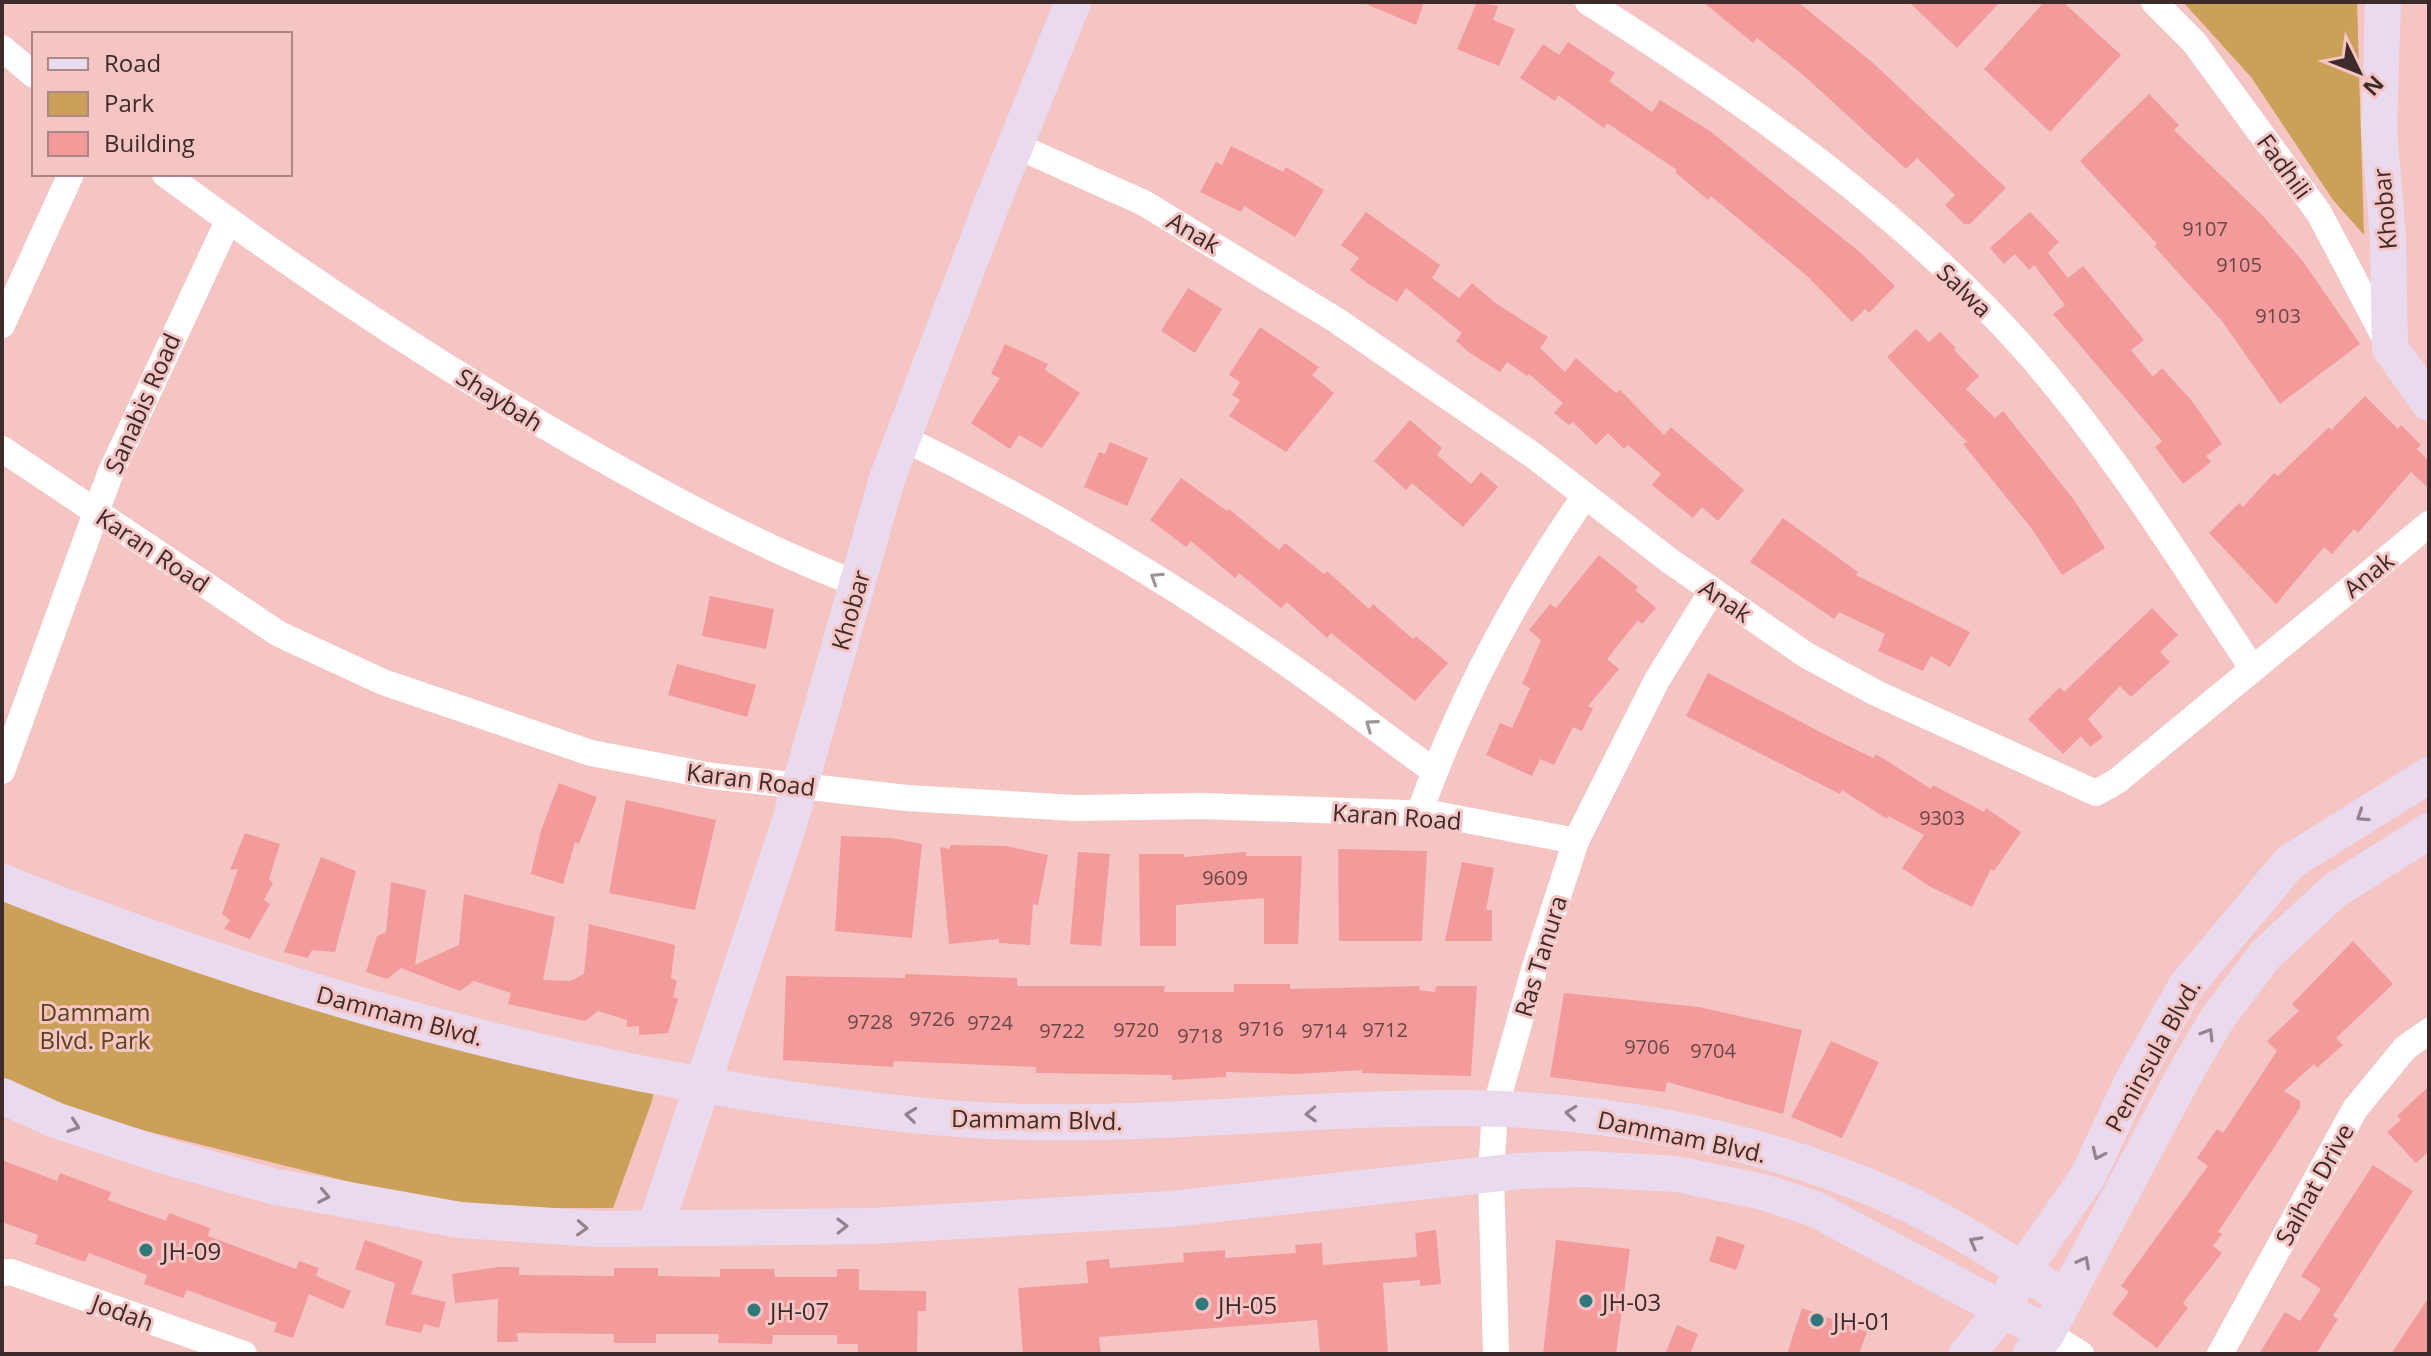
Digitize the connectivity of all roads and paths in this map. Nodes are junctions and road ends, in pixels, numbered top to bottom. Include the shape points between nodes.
1 (1073, 2) edge
2 (1588, 2) edge
3 (2154, 2) edge
4 (2383, 2) edge
5 (2, 48) edge
6 (32, 73) edge
7 (1015, 145) junction
8 (70, 176) edge
9 (168, 176) edge
10 (228, 221) junction
11 (2, 325) edge
12 (2390, 348) junction
13 (2429, 403) edge
14 (903, 438) junction
15 (2, 449) edge
16 (1585, 496) junction
17 (96, 512) junction
18 (2429, 524) edge
19 (858, 584) junction
20 (1712, 591) junction
21 (2252, 668) junction
22 (2, 771) edge
23 (1434, 771) junction
24 (2429, 775) edge
25 (800, 786) junction
26 (1419, 814) junction
27 (2419, 836) edge
28 (1576, 841) junction
29 (2, 882) edge
30 (2429, 1031) edge
31 (703, 1084) junction
32 (2, 1096) edge
33 (1495, 1109) junction
34 (1491, 1174) junction
35 (655, 1228) junction
36 (2022, 1271) junction
37 (2, 1273) edge
38 (2065, 1298) junction
39 (2002, 1311) junction
40 (2039, 1343) edge
41 (244, 1354) edge
42 (1496, 1354) edge
43 (1967, 1354) edge
44 (2081, 1354) edge
45 (2220, 1354) edge

1 - 7 main road, Khobar
2 - 21 street, Salwa via 1815,157 1974,298 2026,351 2114,461
3 - 12 street, Fadhili via 2194,42 2319,213
4 - 12 main road, Khobar via 2379,130
5 - 6 street
7 - 14 main road, Khobar
7 - 16 street, Anak via 1144,203 1251,266 1433,385
8 - 11 street
9 - 10 street, Shaybah
10 - 17 street, Sanabis Road via 178,321
10 - 19 street, Shaybah via 536,422 667,497
12 - 13 main road
14 - 19 main road, Khobar
23 -> 14 street, Karan Road via 1295,670 1122,556
15 - 17 street, Karan Road
16 - 20 street, Anak
16 - 23 street via 1531,580
17 - 22 street, Sanabis Road
17 - 25 street, Karan Road via 279,634 383,682 591,753
18 - 21 street, Anak
19 - 25 main road, Khobar
20 - 21 street, Anak via 1806,655 1876,693 2096,793
20 - 28 street, Ras Tanura via 1657,680
23 - 26 street
24 -> 36 main road, Peninsula Blvd. via 2290,862 2186,986 2088,1176
25 - 26 street, Karan Road via 1075,808 1202,806
25 - 31 main road, Khobar
26 - 28 street, Karan Road
38 -> 27 main road, Peninsula Blvd. via 2217,1019 2266,954 2334,891
28 - 33 street, Ras Tanura
29 - 31 main road, Dammam Blvd. via 291,986 517,1046
30 - 45 street, Saihat Drive via 2405,1048 2355,1109
33 -> 31 main road, Dammam Blvd. via 1096,1123 919,1116
31 - 35 main road, Khobar
32 -> 35 main road, Dammam Blvd. via 55,1120 276,1187 460,1220
33 - 34 street, Ras Tanura
36 -> 33 main road, Dammam Blvd. via 1882,1192 1745,1145 1574,1113
35 -> 34 main road, Dammam Blvd. via 871,1226 1171,1209
34 - 39 main road, Dammam Blvd. via 1585,1169 1677,1174 1763,1192 1864,1233
34 - 42 street, Ras Tanura
36 - 38 main road, Dammam Blvd.
36 - 39 main road, Peninsula Blvd.
37 - 41 street, Jodah
38 - 40 main road, Peninsula Blvd.
39 - 40 main road, Dammam Blvd.
39 - 43 main road, Peninsula Blvd.
40 - 44 street

